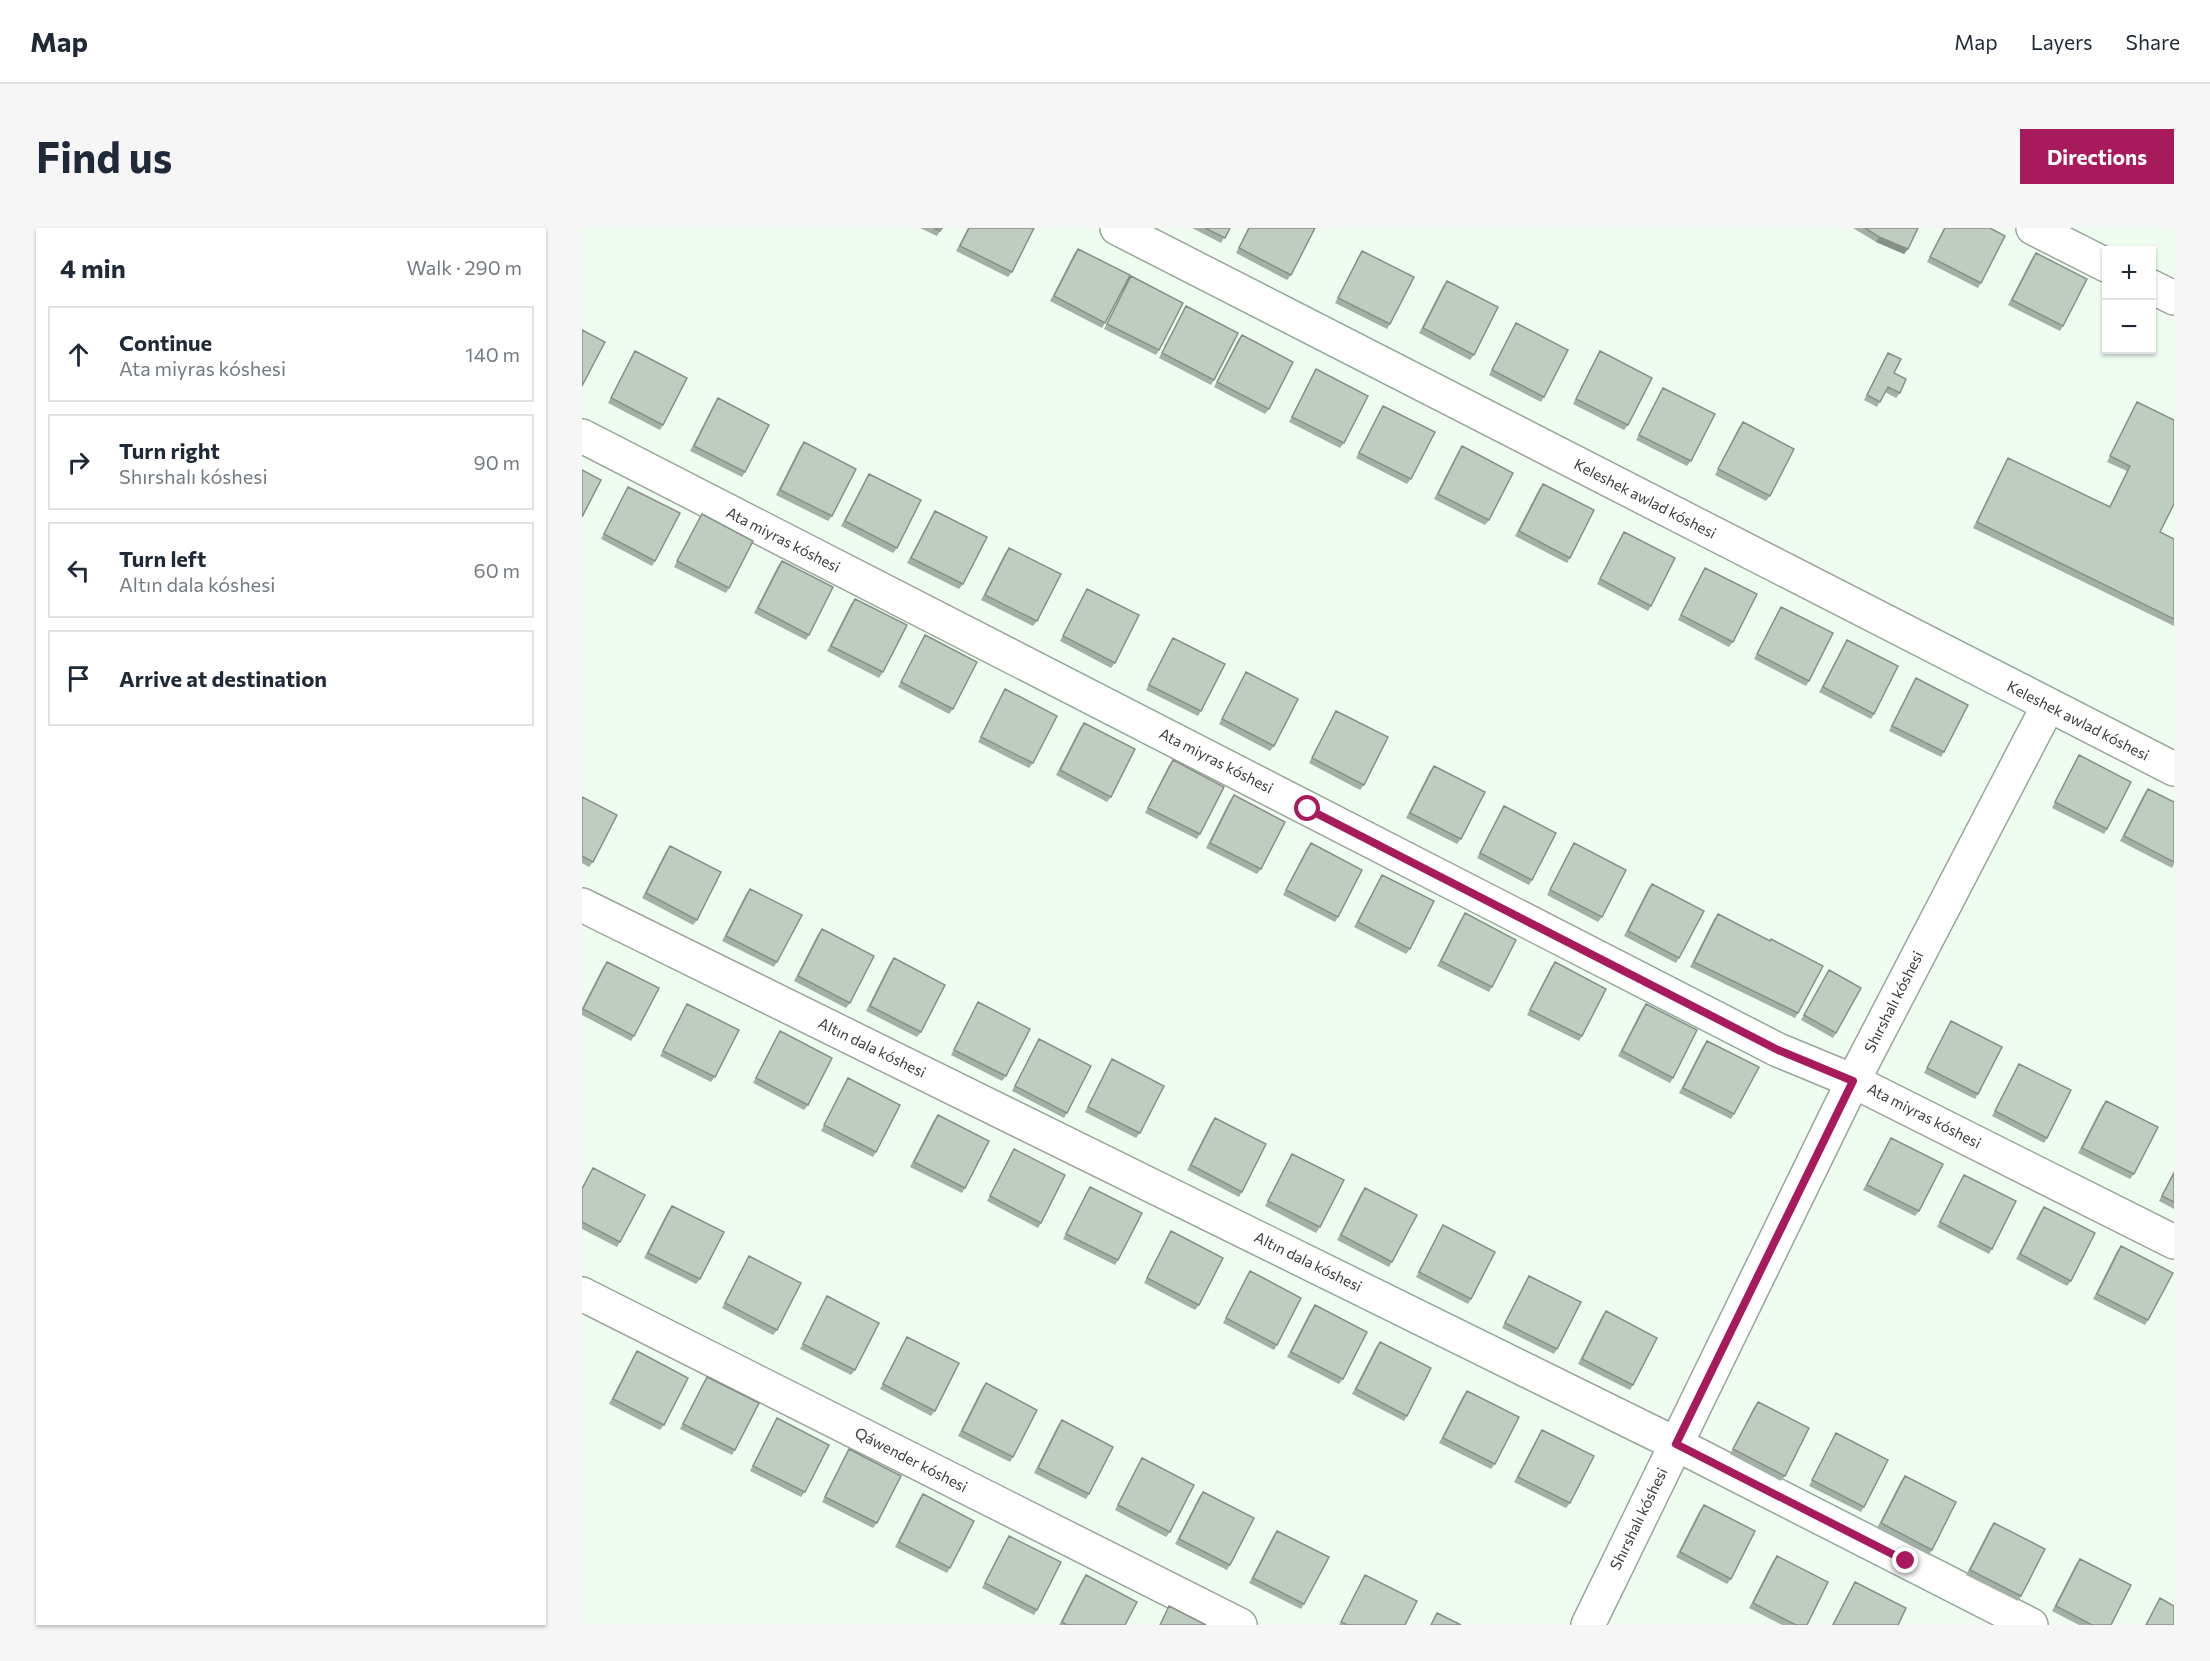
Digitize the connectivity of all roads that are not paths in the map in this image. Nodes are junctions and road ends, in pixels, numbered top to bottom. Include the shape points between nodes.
1 (1116, 228) edge
2 (2033, 228) edge
3 (2102, 263) edge
4 (2156, 289) edge
5 (2174, 298) edge
6 (582, 436) edge
7 (2048, 706) junction
8 (2174, 769) edge
9 (582, 905) edge
10 (1853, 1081) junction
11 (2174, 1242) edge
12 (582, 1294) edge
13 (1676, 1444) junction
14 (1240, 1625) edge
15 (1588, 1625) edge
16 (2031, 1625) edge

1 - 7 street, Keleshek awlad kóshesi
2 - 3 street
4 - 5 street
6 - 10 street, Ata miyras kóshesi via 1778,1050
7 - 8 street, Keleshek awlad kóshesi
7 - 10 street, Shırshalı kóshesi
9 - 13 street, Altın dala kóshesi
10 - 11 street, Ata miyras kóshesi
10 - 13 street, Shırshalı kóshesi
12 - 14 street, Qáwender kóshesi
13 - 15 street, Shırshalı kóshesi
13 - 16 street, Altın dala kóshesi

